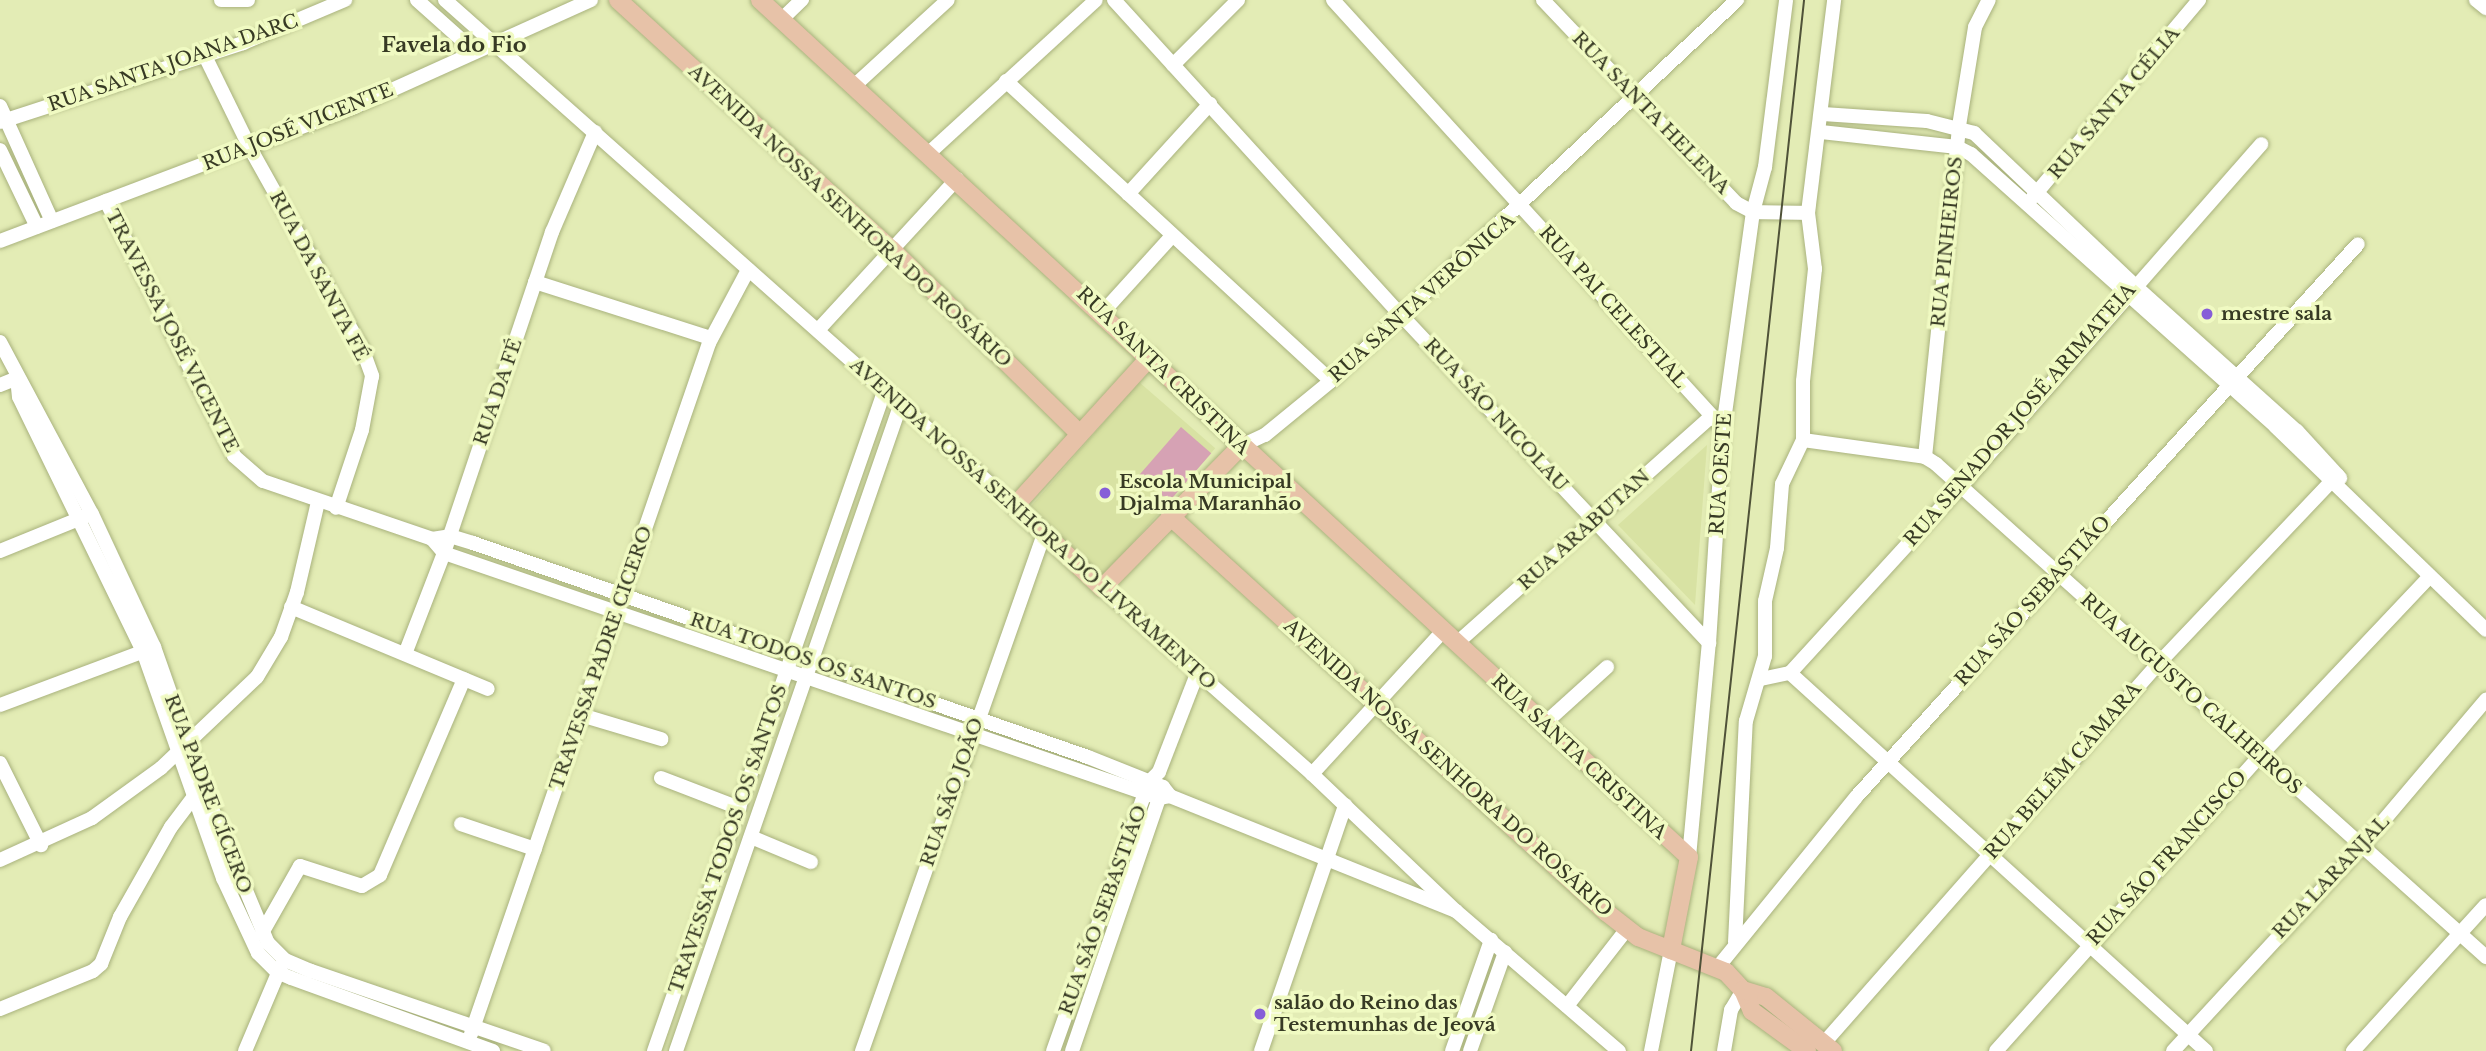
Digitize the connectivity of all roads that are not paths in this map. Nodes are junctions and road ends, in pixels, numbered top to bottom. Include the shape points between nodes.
1 (221, 0) edge
2 (248, 0) edge
3 (345, 0) edge
4 (417, 0) edge
5 (445, 0) edge
6 (592, 0) edge
7 (618, 0) edge
8 (760, 0) edge
9 (802, 0) edge
10 (948, 0) edge
11 (1096, 0) edge
12 (1114, 0) edge
13 (1238, 0) edge
14 (1333, 0) edge
15 (1544, 0) edge
16 (1737, 0) edge
17 (1786, 0) edge
18 (1834, 0) edge
19 (1976, 0) edge
20 (1989, 0) edge
21 (2199, 0) edge
22 (782, 19) junction
23 (1975, 27) junction
24 (494, 43) junction
25 (474, 51) junction
26 (204, 54) junction
27 (1173, 65) junction
28 (1006, 81) junction
29 (854, 86) junction
30 (1635, 96) junction
31 (1210, 104) junction
32 (0, 106) edge
33 (1823, 114) junction
34 (4, 121) edge
35 (1959, 126) junction
36 (596, 132) junction
37 (1821, 132) junction
38 (2260, 144) dead end
39 (1957, 147) junction
40 (250, 148) junction
41 (0, 150) edge
42 (929, 153) junction
43 (957, 179) junction
44 (2038, 192) junction
45 (1128, 194) junction
46 (106, 201) junction
47 (2026, 204) junction
48 (1521, 207) junction
49 (1753, 212) junction
50 (1808, 214) junction
51 (52, 220) junction
52 (37, 227) junction
53 (1172, 236) junction
54 (0, 241) edge
55 (2358, 244) dead end
56 (891, 249) junction
57 (748, 270) junction
58 (536, 282) junction
59 (2129, 290) junction
60 (1103, 312) junction
61 (1402, 317) junction
62 (819, 329) junction
63 (711, 338) junction
64 (0, 342) edge
65 (1150, 357) junction
66 (17, 378) junction
67 (1331, 381) junction
68 (2230, 381) junction
69 (0, 385) edge
70 (885, 389) junction
71 (901, 403) junction
72 (1711, 417) junction
73 (1723, 428) junction
74 (1080, 433) junction
75 (1803, 440) junction
76 (1241, 446) junction
77 (1925, 457) junction
78 (2335, 477) junction
79 (1961, 486) junction
80 (318, 502) junction
81 (1015, 506) junction
82 (336, 508) junction
83 (92, 514) junction
84 (1170, 516) junction
85 (78, 520) junction
86 (1596, 521) junction
87 (1044, 534) junction
88 (450, 536) junction
89 (432, 539) junction
90 (0, 551) edge
91 (444, 553) junction
92 (2058, 574) junction
93 (2429, 577) junction
94 (1102, 588) junction
95 (622, 594) junction
96 (291, 607) junction
97 (616, 612) junction
98 (2486, 630) edge
99 (1443, 631) junction
100 (1457, 643) junction
101 (1709, 643) junction
102 (148, 649) junction
103 (405, 654) junction
104 (793, 654) junction
105 (811, 661) junction
106 (2157, 665) junction
107 (1606, 667) dead end
108 (787, 670) junction
109 (1790, 673) junction
110 (1197, 674) junction
111 (1767, 677) junction
112 (806, 678) junction
113 (464, 679) junction
114 (488, 689) dead end
115 (2486, 700) edge
116 (1375, 703) junction
117 (0, 705) edge
118 (581, 715) junction
119 (977, 719) junction
120 (1544, 724) junction
121 (972, 734) junction
122 (661, 739) dead end
123 (181, 745) junction
124 (2260, 756) junction
125 (0, 763) edge
126 (1887, 764) junction
127 (1312, 774) junction
128 (661, 778) dead end
129 (1158, 788) junction
130 (193, 798) junction
131 (1346, 805) junction
132 (739, 807) junction
133 (461, 824) dead end
134 (751, 837) junction
135 (41, 845) junction
136 (2362, 846) junction
137 (536, 849) junction
138 (1989, 855) junction
139 (1325, 856) junction
140 (1689, 857) junction
141 (0, 860) edge
142 (811, 862) dead end
143 (718, 866) junction
144 (738, 873) junction
145 (2486, 905) edge
146 (1456, 911) junction
147 (1627, 929) junction
148 (262, 933) junction
149 (2460, 934) junction
150 (1491, 940) junction
151 (1735, 942) junction
152 (2089, 943) junction
153 (1671, 950) junction
154 (1505, 952) junction
155 (2486, 957) edge
156 (281, 966) junction
157 (1718, 967) junction
158 (1744, 990) junction
159 (1567, 1006) junction
160 (0, 1009) edge
161 (1065, 1019) junction
162 (1082, 1024) junction
163 (474, 1025) junction
164 (2188, 1035) junction
165 (467, 1046) edge
166 (1829, 1047) edge
167 (245, 1051) edge
168 (494, 1051) edge
169 (544, 1051) edge
170 (654, 1051) edge
171 (676, 1051) edge
172 (862, 1051) edge
173 (1053, 1051) edge
174 (1072, 1051) edge
175 (1261, 1051) edge
176 (1452, 1051) edge
177 (1470, 1051) edge
178 (1619, 1051) edge
179 (1651, 1051) edge
180 (1724, 1051) edge
181 (1807, 1051) edge
182 (1996, 1051) edge
183 (2173, 1051) edge
184 (2206, 1051) edge
185 (2353, 1051) edge

1 - 2 street
3 - 26 street, RUA SANTA JOANA DARC
4 - 25 street
5 - 24 street, AVENIDA NOSSA SENHORA DO LIVRAMENTO
6 - 24 street, RUA JOSÉ VICENTE
7 - 56 main road, AVENIDA NOSSA SENHORA DO ROSÁRIO
8 - 22 main road, RUA SANTA CRISTINA
9 - 22 street
10 - 29 street
11 - 28 street
12 - 27 street, RUA SÃO NICOLAU
13 - 27 street
14 - 48 street, RUA PAI CELESTIAL
15 - 30 street, RUA SANTA HELENA
16 - 30 street, RUA SANTA VERÔNICA
17 - 49 street, RUA OESTE via 1765,167
18 - 33 street
19 - 23 street, RUA PINHEIROS
20 - 23 street, RUA PINHEIROS
21 - 44 street, RUA SANTA CÉLIA
22 - 29 main road, RUA SANTA CRISTINA
23 - 35 street, RUA PINHEIROS
24 - 25 street, RUA JOSÉ VICENTE
24 - 36 street, AVENIDA NOSSA SENHORA DO LIVRAMENTO
25 - 40 street, RUA JOSÉ VICENTE
26 - 34 street, RUA SANTA JOANA DARC
26 - 40 street, RUA DA SANTA FÉ
27 - 31 street, RUA SÃO NICOLAU
28 - 42 street
28 - 45 street
29 - 42 main road, RUA SANTA CRISTINA
30 - 48 street, RUA SANTA VERÔNICA
30 - 49 street, RUA SANTA HELENA via 1736,203
31 - 45 street
31 - 61 street, RUA SÃO NICOLAU
32 - 34 street
33 - 35 street
33 - 37 street
34 - 51 street
35 - 39 street, RUA PINHEIROS
35 - 44 street via 1988,144
36 - 57 street, AVENIDA NOSSA SENHORA DO LIVRAMENTO
36 - 58 street, RUA DA FÉ
37 - 39 street
37 - 50 street
38 - 59 street, RUA SENADOR JOSÉ ARIMATEIA
39 - 47 street via 1986,165
39 - 77 street, RUA PINHEIROS
40 - 46 street, RUA JOSÉ VICENTE
40 - 82 street, RUA DA SANTA FÉ via 362,348 372,376 362,430
41 - 52 street
42 - 43 main road, RUA SANTA CRISTINA
43 - 56 street
43 - 60 main road, RUA SANTA CRISTINA
44 - 47 street, RUA SANTA CÉLIA
44 - 59 street
45 - 53 street
46 - 51 street, RUA JOSÉ VICENTE
46 - 80 street, TRAVESSA JOSÉ VICENTE via 234,456 263,481
47 - 59 street
48 - 61 street, RUA SANTA VERÔNICA
48 - 72 street, RUA PAI CELESTIAL
49 - 50 street
49 - 73 street, RUA OESTE
50 - 75 street via 1815,269 1804,369
51 - 52 street, RUA JOSÉ VICENTE
52 - 54 street, RUA JOSÉ VICENTE
53 - 60 street
53 - 67 street
55 - 68 street, RUA SÃO SEBASTIÃO
56 - 62 street
56 - 74 main road, AVENIDA NOSSA SENHORA DO ROSÁRIO
57 - 62 street, AVENIDA NOSSA SENHORA DO LIVRAMENTO
57 - 63 street, TRAVESSA PADRE CICERO
58 - 63 street
58 - 88 street, RUA DA FÉ
59 - 68 street
59 - 79 street, RUA SENADOR JOSÉ ARIMATEIA
60 - 65 main road, RUA SANTA CRISTINA
61 - 67 street, RUA SANTA VERÔNICA
61 - 86 street, RUA SÃO NICOLAU
62 - 70 street, AVENIDA NOSSA SENHORA DO LIVRAMENTO
63 - 95 street, TRAVESSA PADRE CICERO
64 - 66 street, RUA PADRE CÍCERO
65 - 74 main road
65 - 76 main road, RUA SANTA CRISTINA
66 - 69 street
66 - 83 street, RUA PADRE CÍCERO via 30,393
66 - 85 street, RUA PADRE CÍCERO via 19,397
67 - 76 street, RUA SANTA VERÔNICA via 1265,435
68 - 78 street
68 - 92 street, RUA SÃO SEBASTIÃO
70 - 71 street, AVENIDA NOSSA SENHORA DO LIVRAMENTO
70 - 104 street, TRAVESSA TODOS OS SANTOS
71 - 81 street, AVENIDA NOSSA SENHORA DO LIVRAMENTO
71 - 105 street, TRAVESSA TODOS OS SANTOS
72 - 73 street, RUA PAI CELESTIAL
72 - 86 street, RUA ARABUTAN
73 - 101 street, RUA OESTE
74 - 81 main road
75 - 77 street
75 - 111 street via 1780,495 1777,548 1765,601
76 - 84 main road, RUA SANTA VERÔNICA
76 - 99 main road, RUA SANTA CRISTINA
77 - 79 street, RUA AUGUSTO CALHEIROS
78 - 93 street
78 - 106 street, RUA BELÉM CÂMARA
79 - 92 street, RUA AUGUSTO CALHEIROS
79 - 109 street, RUA SENADOR JOSÉ ARIMATEIA
80 - 82 street, TRAVESSA JOSÉ VICENTE
80 - 96 street via 306,564
81 - 87 main road, AVENIDA NOSSA SENHORA DO LIVRAMENTO
82 - 89 street, TRAVESSA JOSÉ VICENTE
83 - 85 street
83 - 102 street, RUA PADRE CÍCERO
84 - 94 main road, RUA SANTA VERÔNICA
84 - 116 main road, AVENIDA NOSSA SENHORA DO ROSÁRIO
85 - 90 street
85 - 102 street, RUA PADRE CÍCERO
86 - 100 street, RUA ARABUTAN
86 - 101 street, RUA SÃO NICOLAU
87 - 94 main road, AVENIDA NOSSA SENHORA DO LIVRAMENTO
87 - 119 street, RUA SÃO JOÃO
88 - 89 street, TRAVESSA JOSÉ VICENTE
88 - 91 street, RUA DA FÉ
88 - 95 street, RUA TODOS OS SANTOS
89 - 91 street
91 - 97 street, RUA TODOS OS SANTOS
91 - 103 street, RUA DA FÉ
92 - 106 street, RUA AUGUSTO CALHEIROS
92 - 126 street, RUA SÃO SEBASTIÃO
93 - 98 street
93 - 124 street, RUA SÃO FRANCISCO
94 - 110 street, AVENIDA NOSSA SENHORA DO LIVRAMENTO
95 - 97 street, TRAVESSA PADRE CICERO
95 - 104 street, RUA TODOS OS SANTOS
96 - 103 street
96 - 123 street via 271,658 257,677
97 - 108 street, RUA TODOS OS SANTOS
97 - 118 street, TRAVESSA PADRE CICERO
99 - 100 main road, RUA SANTA CRISTINA
99 - 116 street
100 - 120 main road, RUA SANTA CRISTINA
101 - 140 street, RUA OESTE
102 - 117 street
102 - 123 street, RUA PADRE CÍCERO
103 - 113 street
104 - 105 street, RUA TODOS OS SANTOS
104 - 108 street, TRAVESSA TODOS OS SANTOS
105 - 112 street, TRAVESSA TODOS OS SANTOS
105 - 119 street, RUA TODOS OS SANTOS
106 - 124 street, RUA AUGUSTO CALHEIROS
106 - 138 street, RUA BELÉM CÂMARA
107 - 120 street
108 - 112 street, RUA TODOS OS SANTOS
108 - 132 street, TRAVESSA TODOS OS SANTOS
109 - 111 street
109 - 126 street
110 - 127 street, AVENIDA NOSSA SENHORA DO LIVRAMENTO
110 - 129 street, RUA SÃO SEBASTIÃO
111 - 151 street via 1746,721
112 - 121 street, RUA TODOS OS SANTOS
112 - 134 street, TRAVESSA TODOS OS SANTOS
113 - 114 street
113 - 148 street via 380,876 362,886 305,866 295,868
115 - 136 street, RUA LARANJAL
116 - 127 street
116 - 147 main road, AVENIDA NOSSA SENHORA DO ROSÁRIO
118 - 122 street
118 - 137 street, TRAVESSA PADRE CICERO
119 - 121 street, RUA SÃO JOÃO
119 - 129 street, RUA TODOS OS SANTOS
120 - 140 main road, RUA SANTA CRISTINA
121 - 129 street, RUA TODOS OS SANTOS
121 - 172 street, RUA SÃO JOÃO
123 - 130 street, RUA PADRE CÍCERO
123 - 135 street via 161,768 92,818
123 - 148 street, RUA PADRE CÍCERO
124 - 136 street, RUA AUGUSTO CALHEIROS
124 - 152 street, RUA SÃO FRANCISCO
125 - 135 street
126 - 138 street
126 - 151 street, RUA SÃO SEBASTIÃO
127 - 131 street, AVENIDA NOSSA SENHORA DO LIVRAMENTO
128 - 132 street, TRAVESSA TODOS OS SANTOS
129 - 139 street, RUA TODOS OS SANTOS
129 - 161 street, RUA SÃO SEBASTIÃO
129 - 162 street, RUA SÃO SEBASTIÃO
130 - 156 street, RUA PADRE CÍCERO via 236,911 258,953
130 - 160 street via 120,916 102,964
131 - 139 street
131 - 146 street, AVENIDA NOSSA SENHORA DO LIVRAMENTO
132 - 143 street, TRAVESSA TODOS OS SANTOS
133 - 137 street
134 - 142 street
134 - 144 street, TRAVESSA TODOS OS SANTOS
135 - 141 street
136 - 149 street, RUA AUGUSTO CALHEIROS
136 - 164 street, RUA LARANJAL
137 - 163 street, TRAVESSA PADRE CICERO
138 - 152 street
138 - 166 street, RUA BELÉM CÂMARA
139 - 146 street, RUA TODOS OS SANTOS
139 - 175 street
140 - 153 main road, RUA OESTE
143 - 144 street
143 - 170 street, TRAVESSA TODOS OS SANTOS
144 - 171 street, TRAVESSA TODOS OS SANTOS
145 - 149 street
146 - 150 street, AVENIDA NOSSA SENHORA DO LIVRAMENTO
147 - 153 main road, AVENIDA NOSSA SENHORA DO ROSÁRIO
147 - 159 street
148 - 156 street, RUA PADRE CÍCERO
149 - 155 street, RUA AUGUSTO CALHEIROS
149 - 185 street
150 - 154 street, AVENIDA NOSSA SENHORA DO LIVRAMENTO
150 - 176 street
151 - 157 street, RUA SÃO SEBASTIÃO
152 - 164 street
152 - 182 street, RUA SÃO FRANCISCO
153 - 157 main road, AVENIDA NOSSA SENHORA DO ROSÁRIO
153 - 179 street
154 - 159 street, AVENIDA NOSSA SENHORA DO LIVRAMENTO
154 - 177 street
156 - 163 street
156 - 165 street, RUA PADRE CÍCERO
156 - 167 street
157 - 158 main road, AVENIDA NOSSA SENHORA DO ROSÁRIO
158 - 166 main road via 1766,997
158 - 180 street via 1731,1010
158 - 181 main road via 1752,1011
159 - 178 street, AVENIDA NOSSA SENHORA DO LIVRAMENTO
161 - 162 street
161 - 173 street, RUA SÃO SEBASTIÃO
162 - 174 street, RUA SÃO SEBASTIÃO
163 - 165 street, TRAVESSA PADRE CICERO
163 - 169 street
164 - 183 street, RUA LARANJAL
164 - 184 street
165 - 168 street, RUA PADRE CÍCERO

